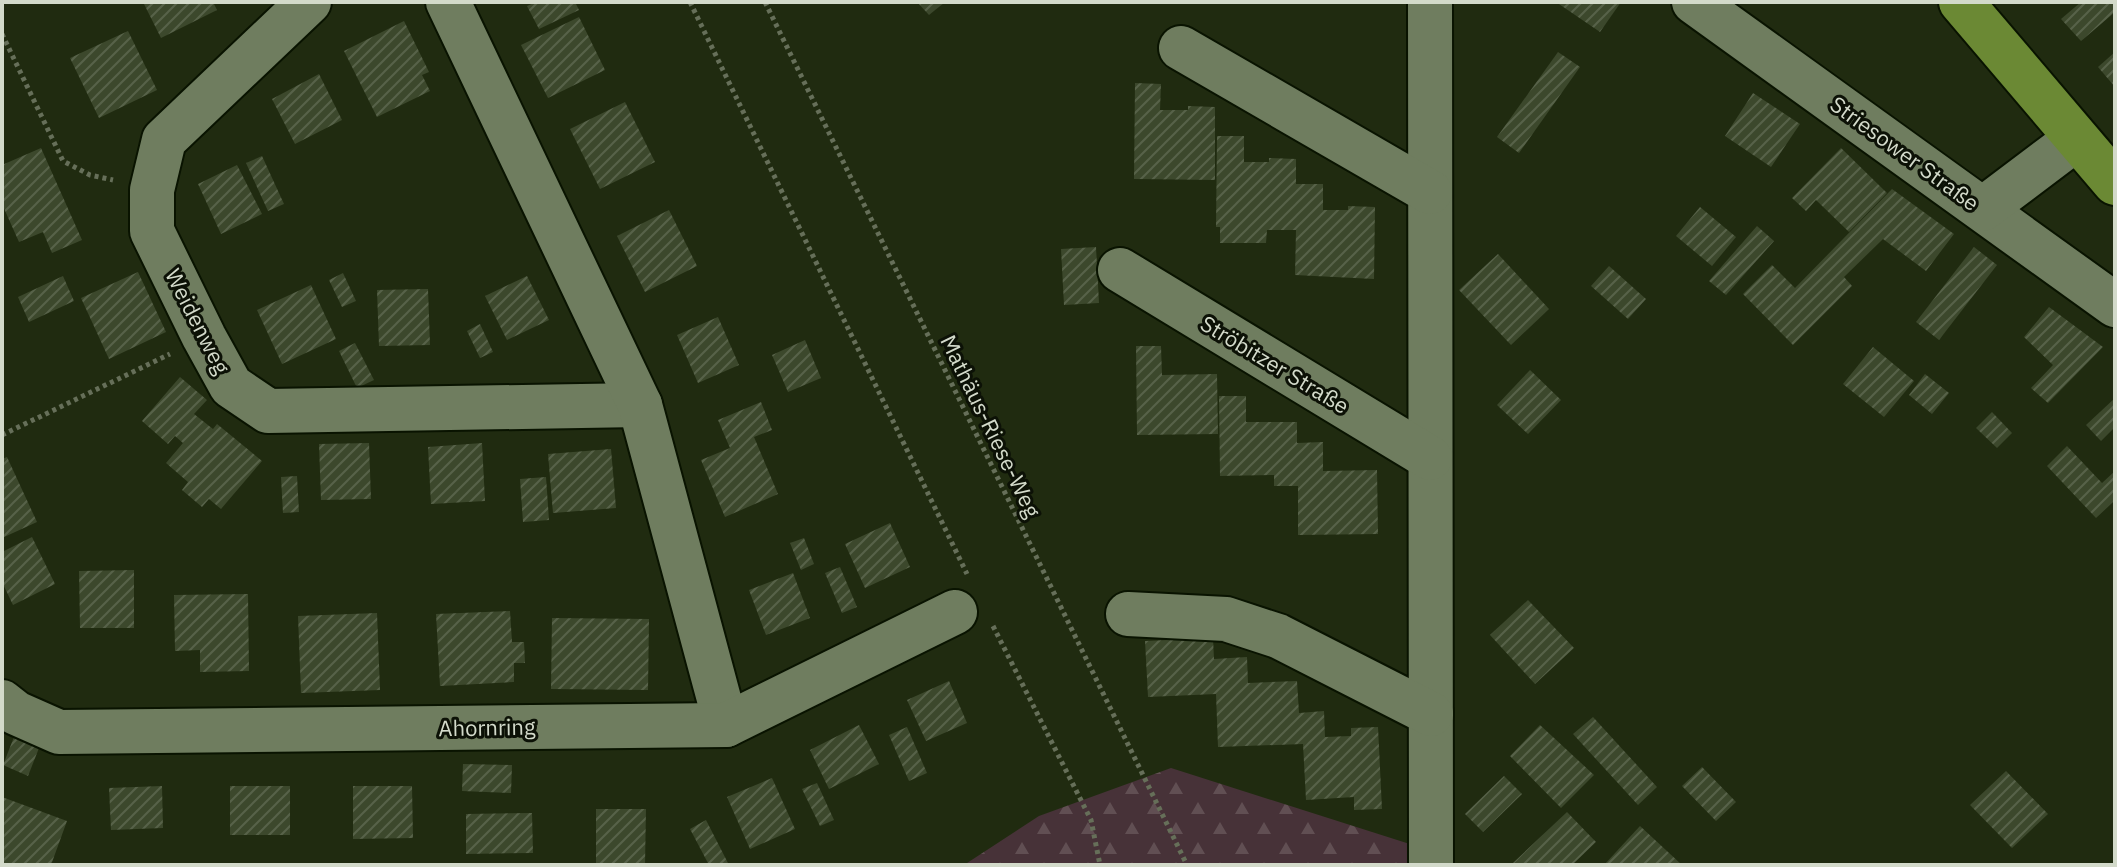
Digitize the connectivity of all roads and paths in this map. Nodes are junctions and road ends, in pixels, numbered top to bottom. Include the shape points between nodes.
1 (309, 2) edge
2 (448, 2) edge
3 (690, 2) edge
4 (765, 2) edge
5 (1430, 2) edge
6 (1694, 2) edge
7 (1961, 2) edge
8 (2, 34) edge
9 (1181, 48) dead end
10 (2076, 139) junction
11 (2115, 183) edge
12 (152, 190) junction
13 (1430, 192) junction
14 (1983, 209) junction
15 (1120, 270) dead end
16 (2115, 305) edge
17 (204, 337) junction
18 (640, 405) junction
19 (2, 435) edge
20 (1430, 458) junction
21 (973, 607) junction
22 (1128, 614) dead end
23 (2, 702) edge
24 (1431, 714) junction
25 (726, 725) junction
26 (1100, 865) edge
27 (1187, 865) edge
28 (1431, 865) edge

1 - 12 street, Weidenweg via 164,140
2 - 18 street
3 - 21 path
4 - 27 path, Mathäus-Riese-Weg
5 - 13 street
6 - 14 street, Striesower Straße
7 - 10 main road
8 - 12 path via 63,161 90,175
9 - 13 street
10 - 11 main road
10 - 14 street
12 - 17 street, Weidenweg via 152,231
13 - 20 street
14 - 16 street, Striesower Straße
15 - 20 street, Ströbitzer Straße
17 - 18 street, Weidenweg via 231,386 268,411
17 - 19 path
18 - 25 street
20 - 24 street
21 - 25 street, Ahornring
21 - 26 path via 1091,820
22 - 24 street via 1226,619 1278,636
23 - 25 street, Ahornring via 59,732
24 - 28 street

